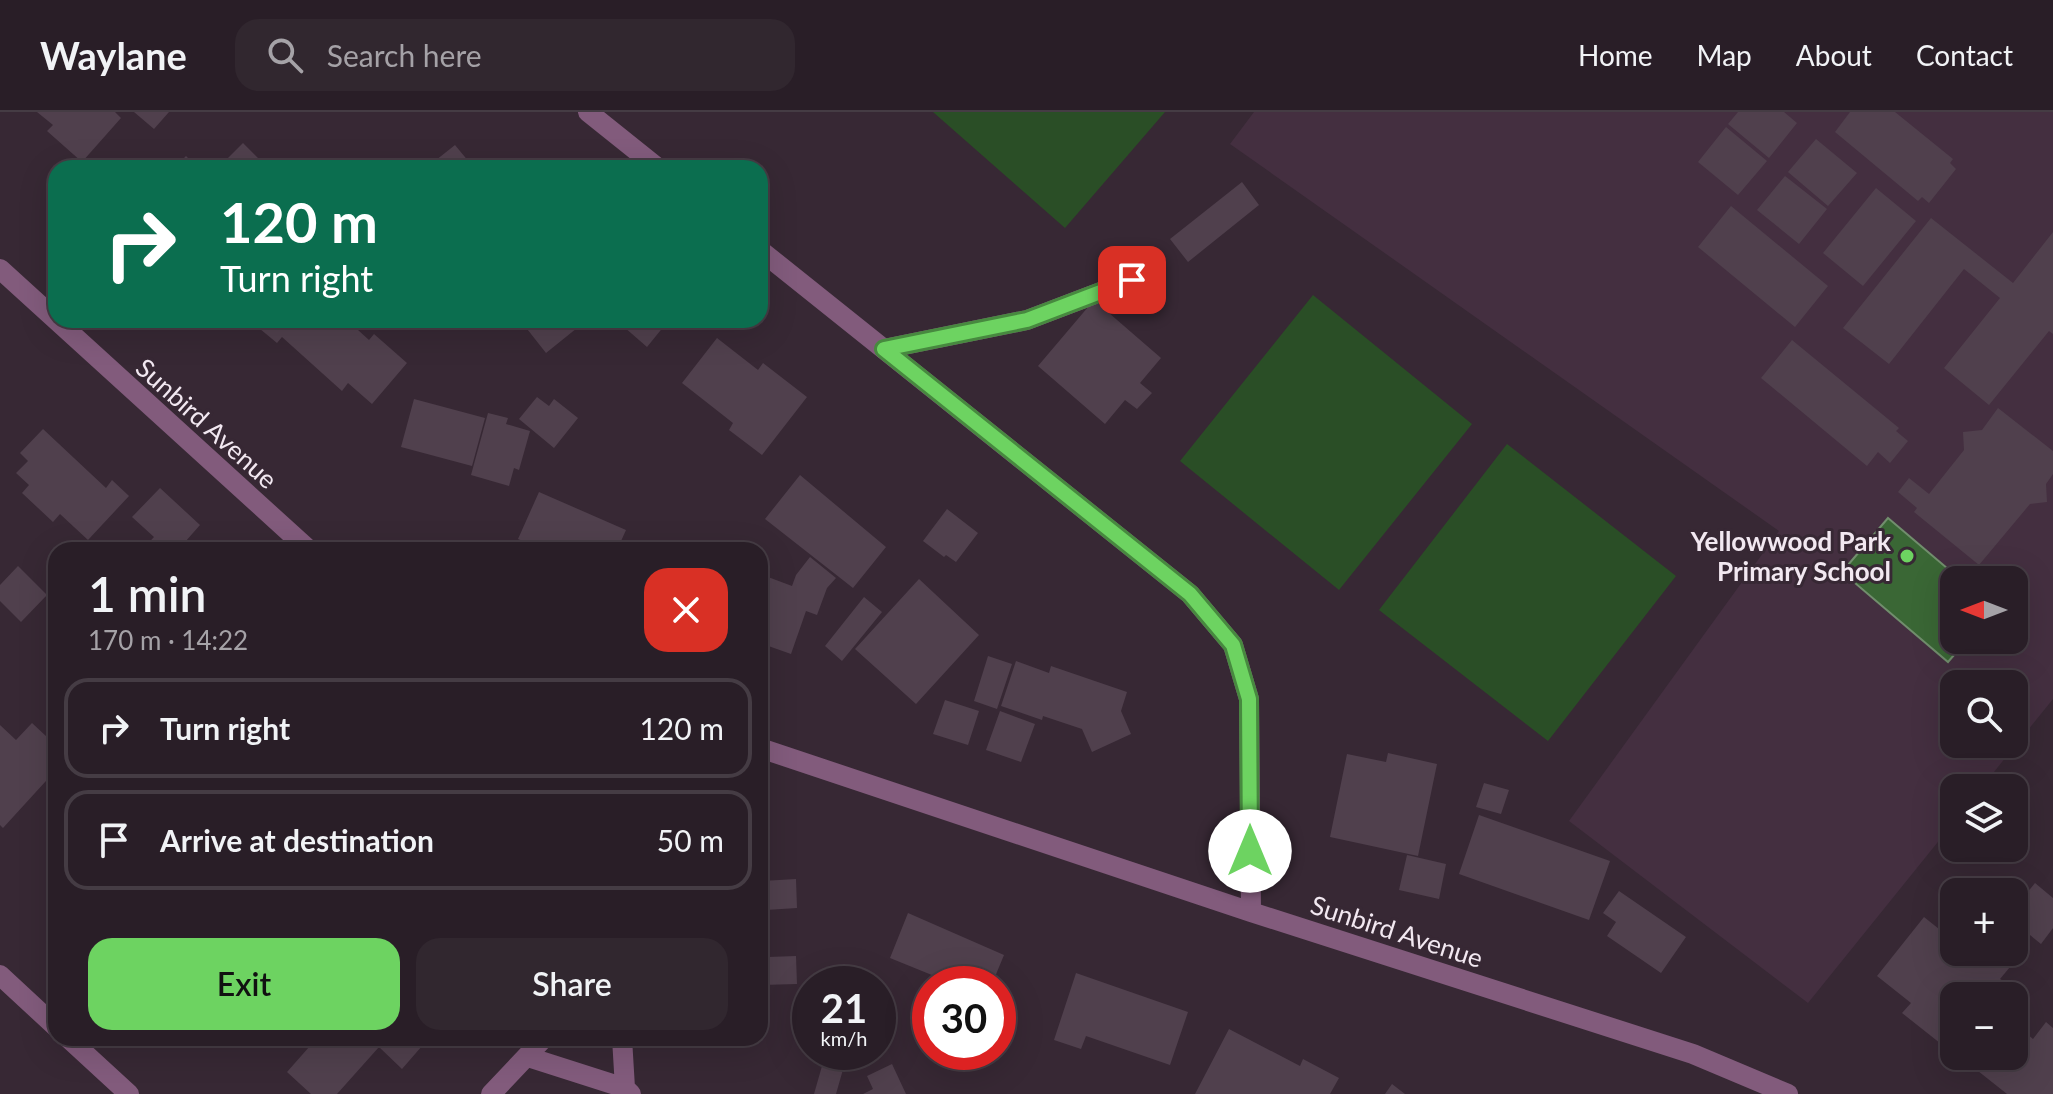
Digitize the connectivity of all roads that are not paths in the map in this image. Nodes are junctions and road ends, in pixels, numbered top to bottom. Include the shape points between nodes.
1 (588, 112) edge
2 (648, 160) edge
3 (768, 256) edge
4 (0, 269) edge
5 (1132, 280) dead end
6 (48, 313) edge
7 (65, 328) edge
8 (884, 349) junction
9 (300, 542) edge
10 (768, 751) edge
11 (1251, 912) junction
12 (0, 975) edge
13 (48, 1020) edge
14 (77, 1046) edge
15 (537, 1046) edge
16 (623, 1046) edge
17 (528, 1057) junction
18 (628, 1091) edge
19 (129, 1094) edge
20 (491, 1094) edge
21 (1788, 1094) edge

1 - 2 street
3 - 8 street
4 - 6 street, Sunbird Avenue
5 - 8 street via 1027,320
7 - 9 street, Sunbird Avenue
8 - 11 street via 1190,594 1233,645 1249,699
10 - 11 street, Sunbird Avenue
11 - 21 street, Sunbird Avenue via 1693,1054
12 - 13 street
14 - 19 street
15 - 17 street
16 - 18 street
17 - 18 street
17 - 20 street

